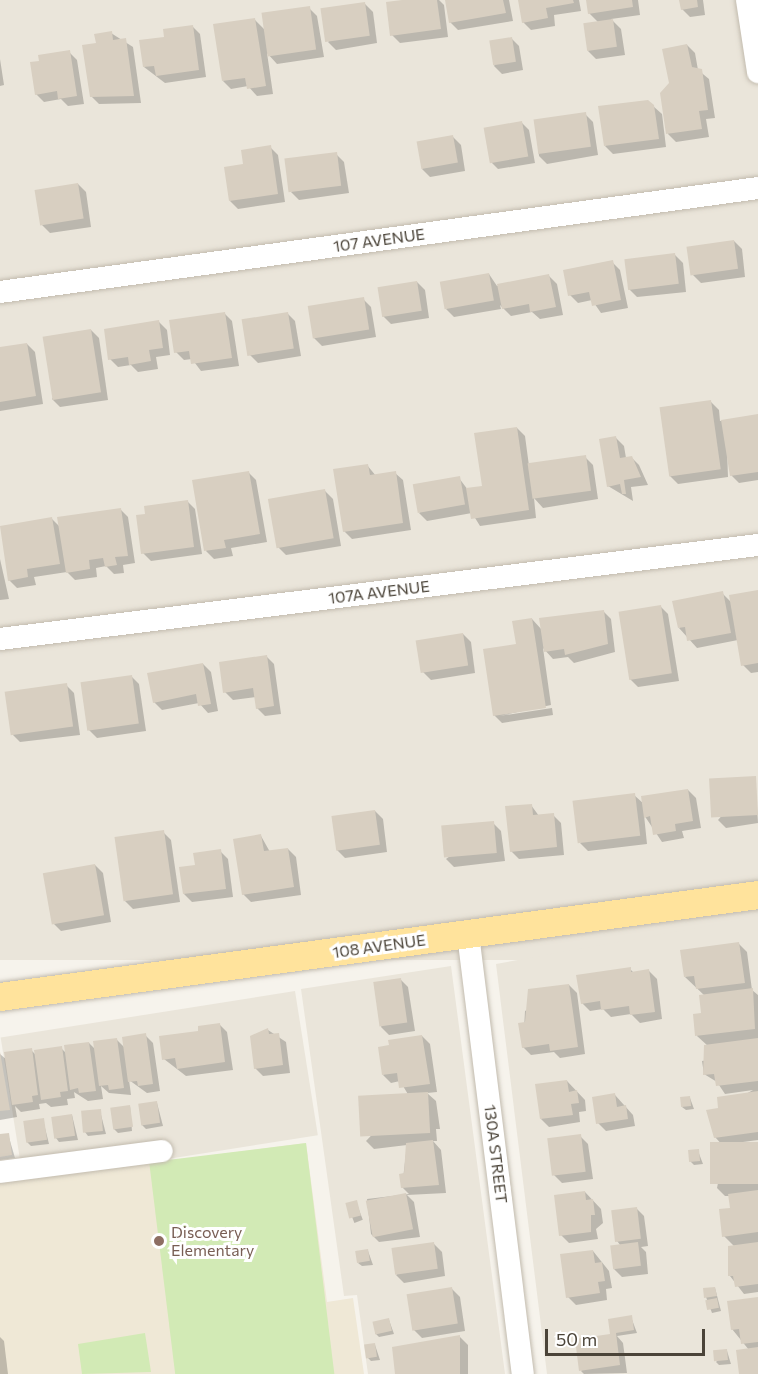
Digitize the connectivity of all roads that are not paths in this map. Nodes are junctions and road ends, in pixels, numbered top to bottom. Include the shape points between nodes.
1 (747, 0) edge
2 (758, 72) edge
3 (758, 188) edge
4 (0, 291) edge
5 (758, 545) edge
6 (0, 639) edge
7 (758, 895) edge
8 (468, 934) junction
9 (0, 997) edge
10 (162, 1151) dead end
11 (0, 1172) edge
12 (523, 1374) edge

1 - 2 street
3 - 4 street, 107 AVENUE
5 - 6 street, 107A AVENUE
7 - 8 main road, 108 AVENUE
8 - 9 main road, 108 AVENUE
8 - 12 street, 130A STREET
10 - 11 street

